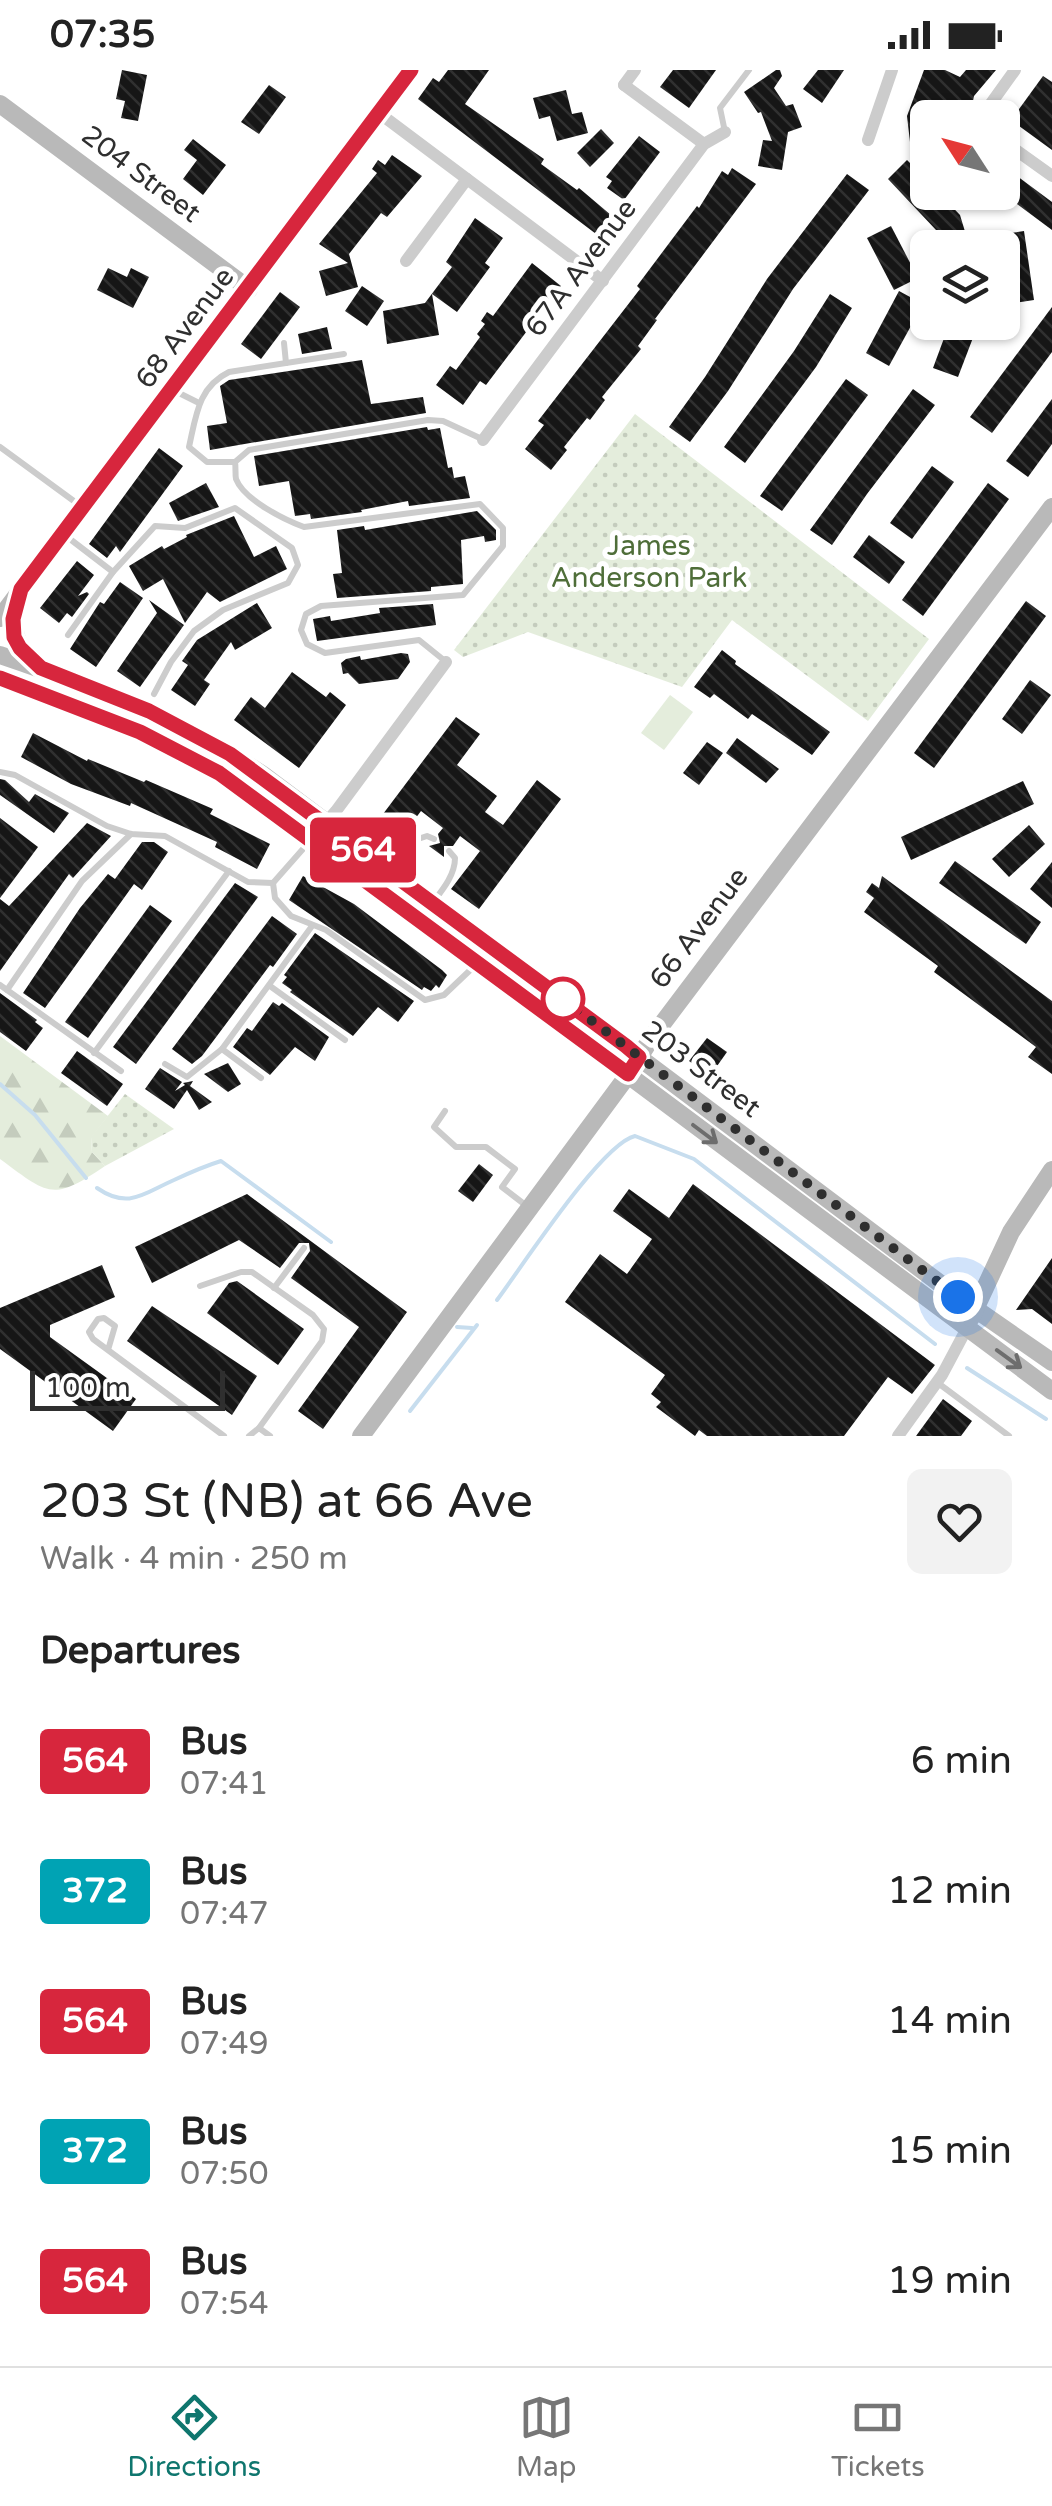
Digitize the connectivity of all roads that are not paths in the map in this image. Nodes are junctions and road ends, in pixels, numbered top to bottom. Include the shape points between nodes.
1 (411, 70) edge
2 (635, 70) edge
3 (749, 70) edge
4 (892, 70) edge
5 (1016, 70) edge
6 (994, 100) edge
7 (0, 104) edge
8 (379, 113) junction
9 (724, 132) joint
10 (868, 140) dead end
11 (704, 144) junction
12 (1020, 153) edge
13 (1052, 176) edge
14 (467, 179) junction
15 (406, 261) dead end
16 (603, 281) junction
17 (249, 288) junction
18 (284, 343) dead end
19 (344, 354) dead end
20 (286, 363) junction
21 (174, 390) junction
22 (198, 403) junction
23 (483, 440) joint
24 (0, 448) edge
25 (235, 462) junction
26 (1052, 507) edge
27 (83, 508) junction
28 (63, 534) junction
29 (113, 572) junction
30 (21, 589) junction
31 (0, 618) edge
32 (68, 634) dead end
33 (0, 654) edge
34 (446, 662) joint
35 (41, 668) junction
36 (0, 678) edge
37 (154, 694) dead end
38 (0, 772) edge
39 (327, 823) junction
40 (132, 834) junction
41 (311, 840) junction
42 (434, 840) dead end
43 (449, 851) dead end
44 (390, 870) junction
45 (229, 872) junction
46 (273, 882) junction
47 (433, 902) junction
48 (312, 926) junction
49 (505, 956) junction
50 (476, 962) junction
51 (270, 986) junction
52 (4, 988) edge
53 (345, 1040) dead end
54 (222, 1049) junction
55 (94, 1053) junction
56 (639, 1057) junction
57 (165, 1064) dead end
58 (121, 1072) dead end
59 (628, 1074) junction
60 (262, 1078) dead end
61 (446, 1111) dead end
62 (1052, 1170) edge
63 (529, 1208) junction
64 (304, 1248) dead end
65 (200, 1286) dead end
66 (274, 1288) junction
67 (976, 1308) junction
68 (967, 1328) junction
69 (108, 1350) junction
70 (1052, 1362) edge
71 (937, 1382) junction
72 (1052, 1391) edge
73 (259, 1428) junction
74 (224, 1436) edge
75 (249, 1436) edge
76 (270, 1436) edge
77 (361, 1436) edge
78 (898, 1436) edge
79 (1009, 1436) edge

1 - 8 main road, 68 Avenue
2 - 11 street via 618,85
3 - 9 lane via 720,108
4 - 10 street
5 - 6 street
7 - 17 main road, 204 Street
8 - 14 street
8 - 17 main road, 68 Avenue
9 - 11 street, 67A Avenue
11 - 16 street, 67A Avenue
12 - 13 street
14 - 15 street
14 - 16 street
16 - 23 street, 67A Avenue
17 - 21 main road, 68 Avenue
18 - 20 lane
19 - 20 lane
20 - 22 lane via 229,372 212,380
21 - 22 lane
21 - 27 main road, 68 Avenue
22 - 25 lane via 189,447 207,462
23 - 25 lane via 428,420 249,450
24 - 27 lane
25 - 34 lane via 246,492 304,527 480,504 504,528 503,546 463,596 321,606 306,614 301,630 306,644 324,652 419,640
26 - 56 main road, 66 Avenue
27 - 28 main road, 68 Avenue
28 - 29 lane
28 - 30 main road, 68 Avenue
29 - 32 lane
29 - 37 lane via 155,526 185,528 235,508 297,556 288,583 222,610 194,631
30 - 31 main road, 68 Avenue
30 - 35 main road via 14,637
33 - 35 main road, 203 Street
34 - 39 street
35 - 39 main road, 203 Street via 197,734
36 - 41 main road, 203 Street via 186,754
38 - 40 lane
39 - 41 street
39 - 44 main road, 203 Street
40 - 45 lane via 164,836
40 - 52 lane via 82,882
41 - 46 lane
41 - 50 main road, 203 Street
42 - 44 lane via 412,840
43 - 47 lane via 456,864
44 - 47 main road, 203 Street
45 - 46 lane via 248,882
45 - 55 lane
46 - 48 lane via 274,898
47 - 49 main road, 203 Street
48 - 50 lane via 424,1000 444,995
48 - 51 lane
49 - 50 lane
49 - 56 main road, 203 Street
50 - 59 main road, 203 Street
51 - 53 lane
51 - 54 lane
52 - 55 lane
54 - 57 lane via 187,1077
54 - 60 lane
55 - 58 lane
56 - 59 main road, 66 Avenue
56 - 67 main road, 203 Street
59 - 63 main road, 66 Avenue
59 -> 68 main road, 203 Street
61 - 63 lane via 434,1127 456,1147 486,1147 515,1169 502,1187
62 - 67 main road via 1011,1232
63 - 77 main road, 66 Avenue
64 - 66 lane
65 - 66 lane via 252,1272
66 - 73 lane via 324,1329
67 - 68 main road
67 - 70 main road, 203 Street
68 - 71 street
68 -> 72 main road, 203 Street
69 - 69 lane via 90,1332 98,1319 114,1326
69 - 74 lane
71 - 78 street
71 - 79 lane
73 - 75 lane
73 - 76 lane

